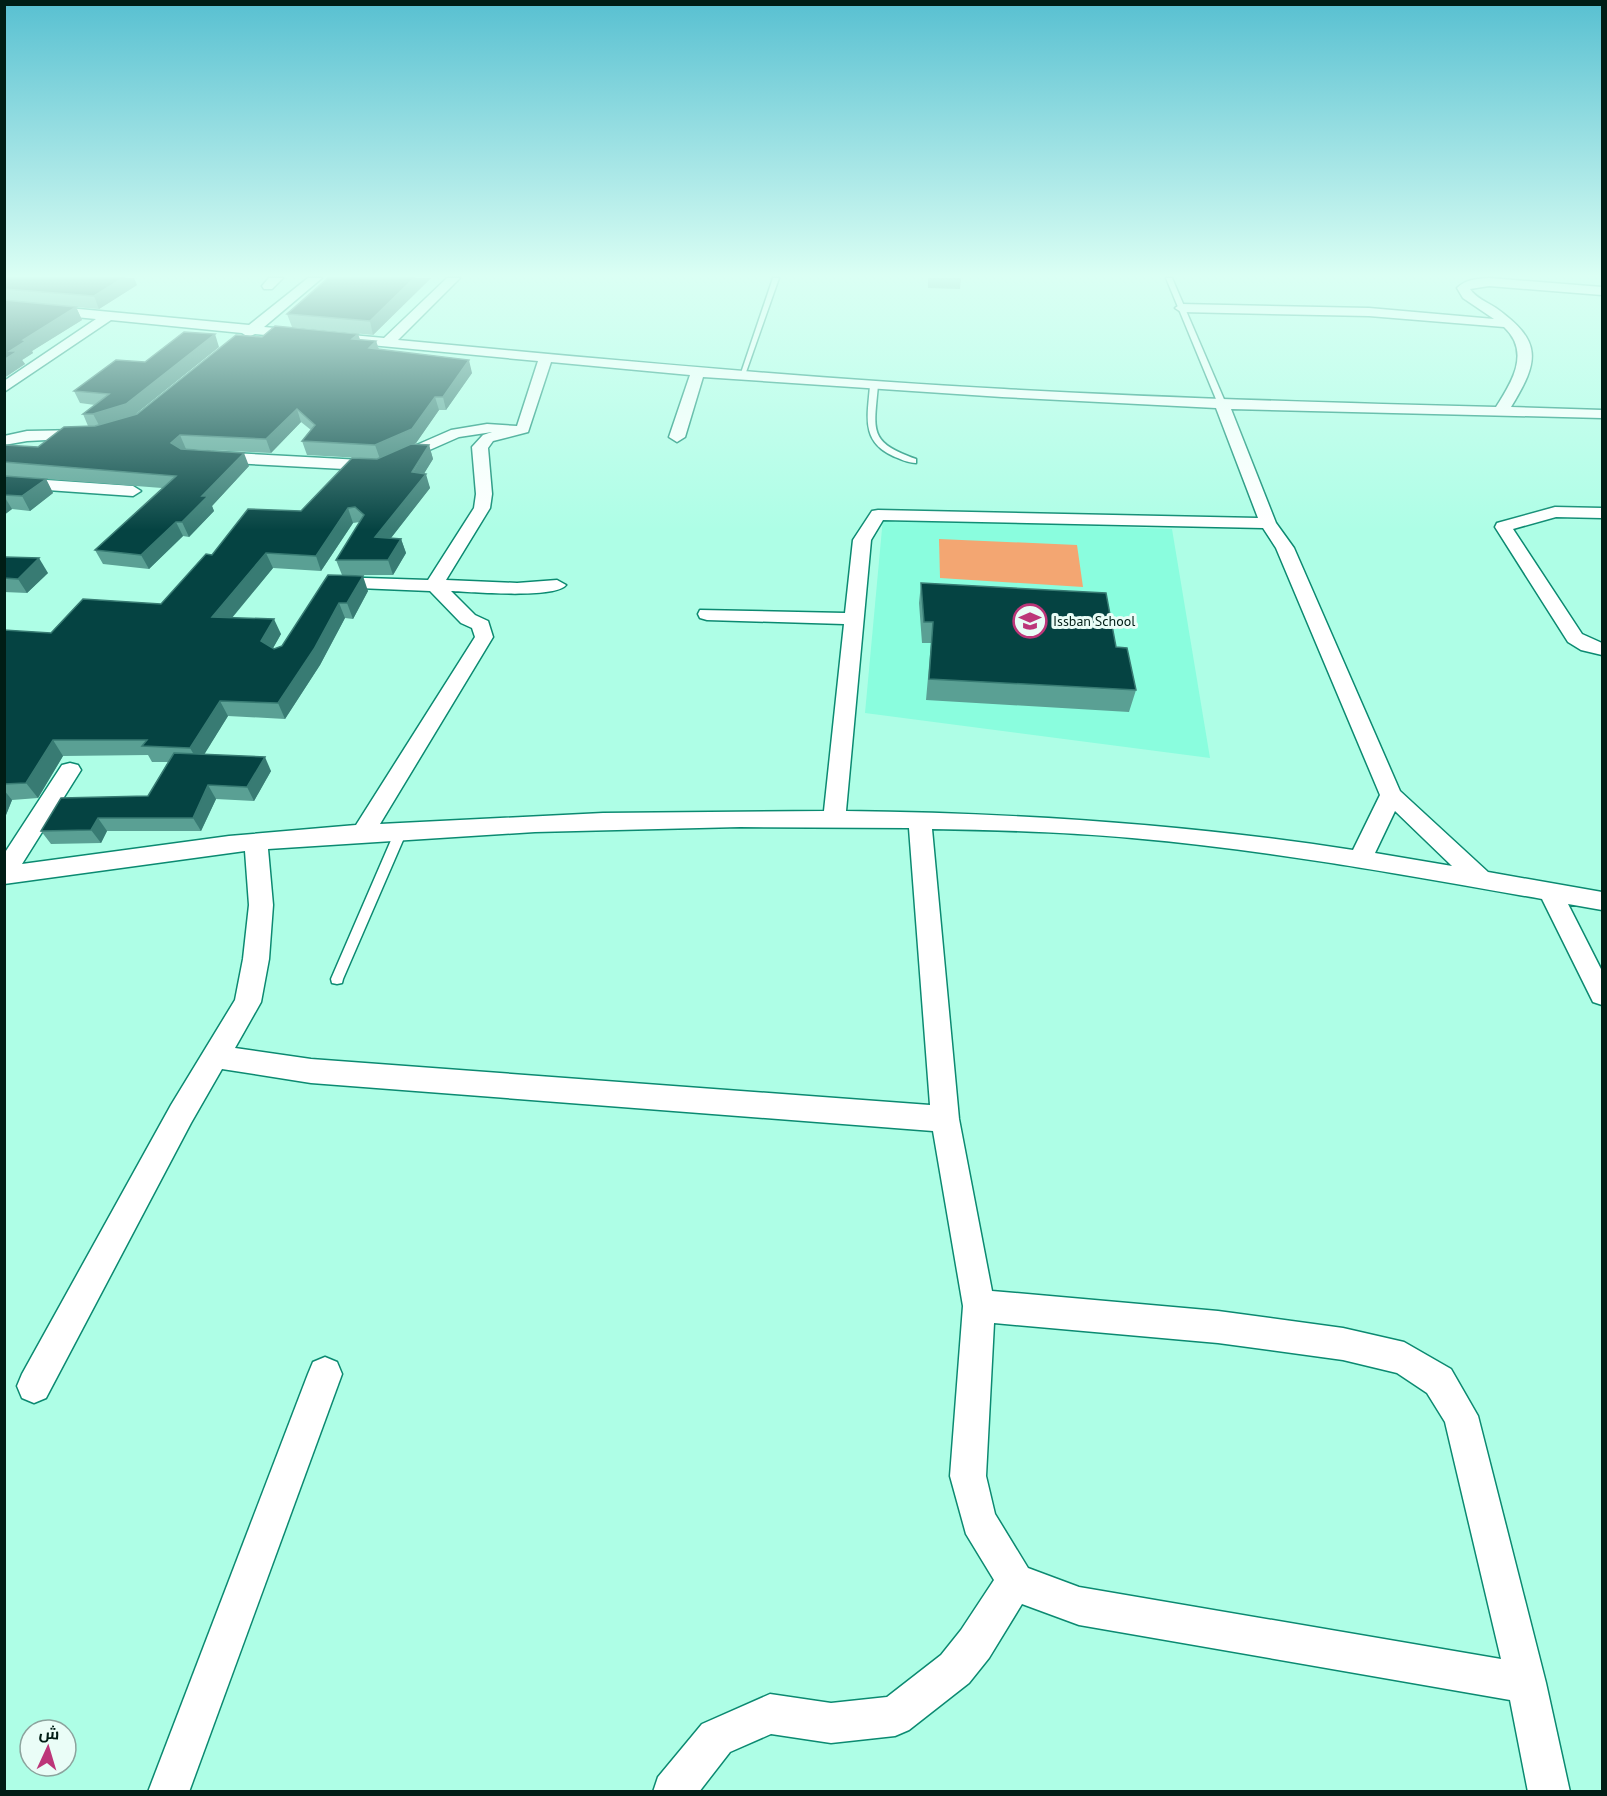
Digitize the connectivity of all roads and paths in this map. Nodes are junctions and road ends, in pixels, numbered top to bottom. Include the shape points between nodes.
1 (42, 362) edge
2 (545, 362) edge
3 (587, 362) edge
4 (747, 362) edge
5 (1204, 362) edge
6 (1524, 362) edge
7 (698, 372) junction
8 (742, 375) junction
9 (874, 385) junction
10 (4, 388) edge
11 (1222, 404) junction
12 (1501, 411) junction
13 (1602, 414) edge
14 (523, 429) junction
15 (101, 433) edge
16 (677, 437) dead end
17 (4, 441) edge
18 (198, 456) edge
19 (913, 461) dead end
20 (4, 482) edge
21 (133, 490) dead end
22 (1602, 513) edge
23 (1268, 524) junction
24 (337, 564) edge
25 (435, 585) junction
26 (556, 585) dead end
27 (707, 615) dead end
28 (852, 619) junction
29 (1602, 649) edge
30 (70, 770) dead end
31 (1391, 795) junction
32 (834, 819) junction
33 (920, 820) junction
34 (401, 831) junction
35 (363, 833) junction
36 (256, 842) junction
37 (1361, 858) junction
38 (4, 874) edge
39 (1479, 877) junction
40 (1550, 892) junction
41 (1602, 901) edge
42 (337, 979) dead end
43 (1602, 995) edge
44 (217, 1057) junction
45 (945, 1119) junction
46 (979, 1306) junction
47 (325, 1374) dead end
48 (34, 1386) dead end
49 (1015, 1581) junction
50 (1526, 1683) junction
51 (168, 1791) edge
52 (673, 1791) edge
53 (1549, 1791) edge

1 - 10 street
2 - 14 street
3 - 7 street
4 - 8 lane
5 - 11 lane
6 - 12 street via 1520,380
7 - 8 street
7 - 16 street
8 - 9 street
9 - 11 street
9 - 19 lane via 872,429 876,442 888,453
11 - 12 street
11 - 23 street
12 - 13 street
14 - 18 street via 464,431 382,466
14 - 25 street via 488,438 480,447 482,508
15 - 17 street via 27,436
20 - 21 street
22 - 29 street via 1555,512 1503,527 1571,634
23 - 28 street via 885,513 874,518 862,540
23 - 31 street via 1285,548
24 - 25 street via 323,585
25 - 26 street
25 - 35 street via 468,620 481,625 484,637
27 - 28 street
28 - 32 street
30 - 38 street
31 - 37 street
31 - 39 street
32 - 33 street
32 - 34 street via 694,819
33 - 37 street via 1133,830
33 - 45 street
34 - 35 street
34 - 42 lane
35 - 36 street
36 - 38 street
36 - 44 street via 261,905 256,959 248,1002
37 - 39 street
39 - 40 street
40 - 41 street
40 - 43 street
44 - 45 street via 311,1071
44 - 48 street via 181,1114
45 - 46 street
46 - 49 street via 968,1476 979,1521
46 - 50 street via 1218,1327 1343,1344 1404,1358 1439,1381 1461,1416
47 - 51 street
49 - 50 street via 1079,1606
49 - 52 street via 975,1644 954,1669 895,1716 831,1723 770,1714 716,1738
50 - 53 street

